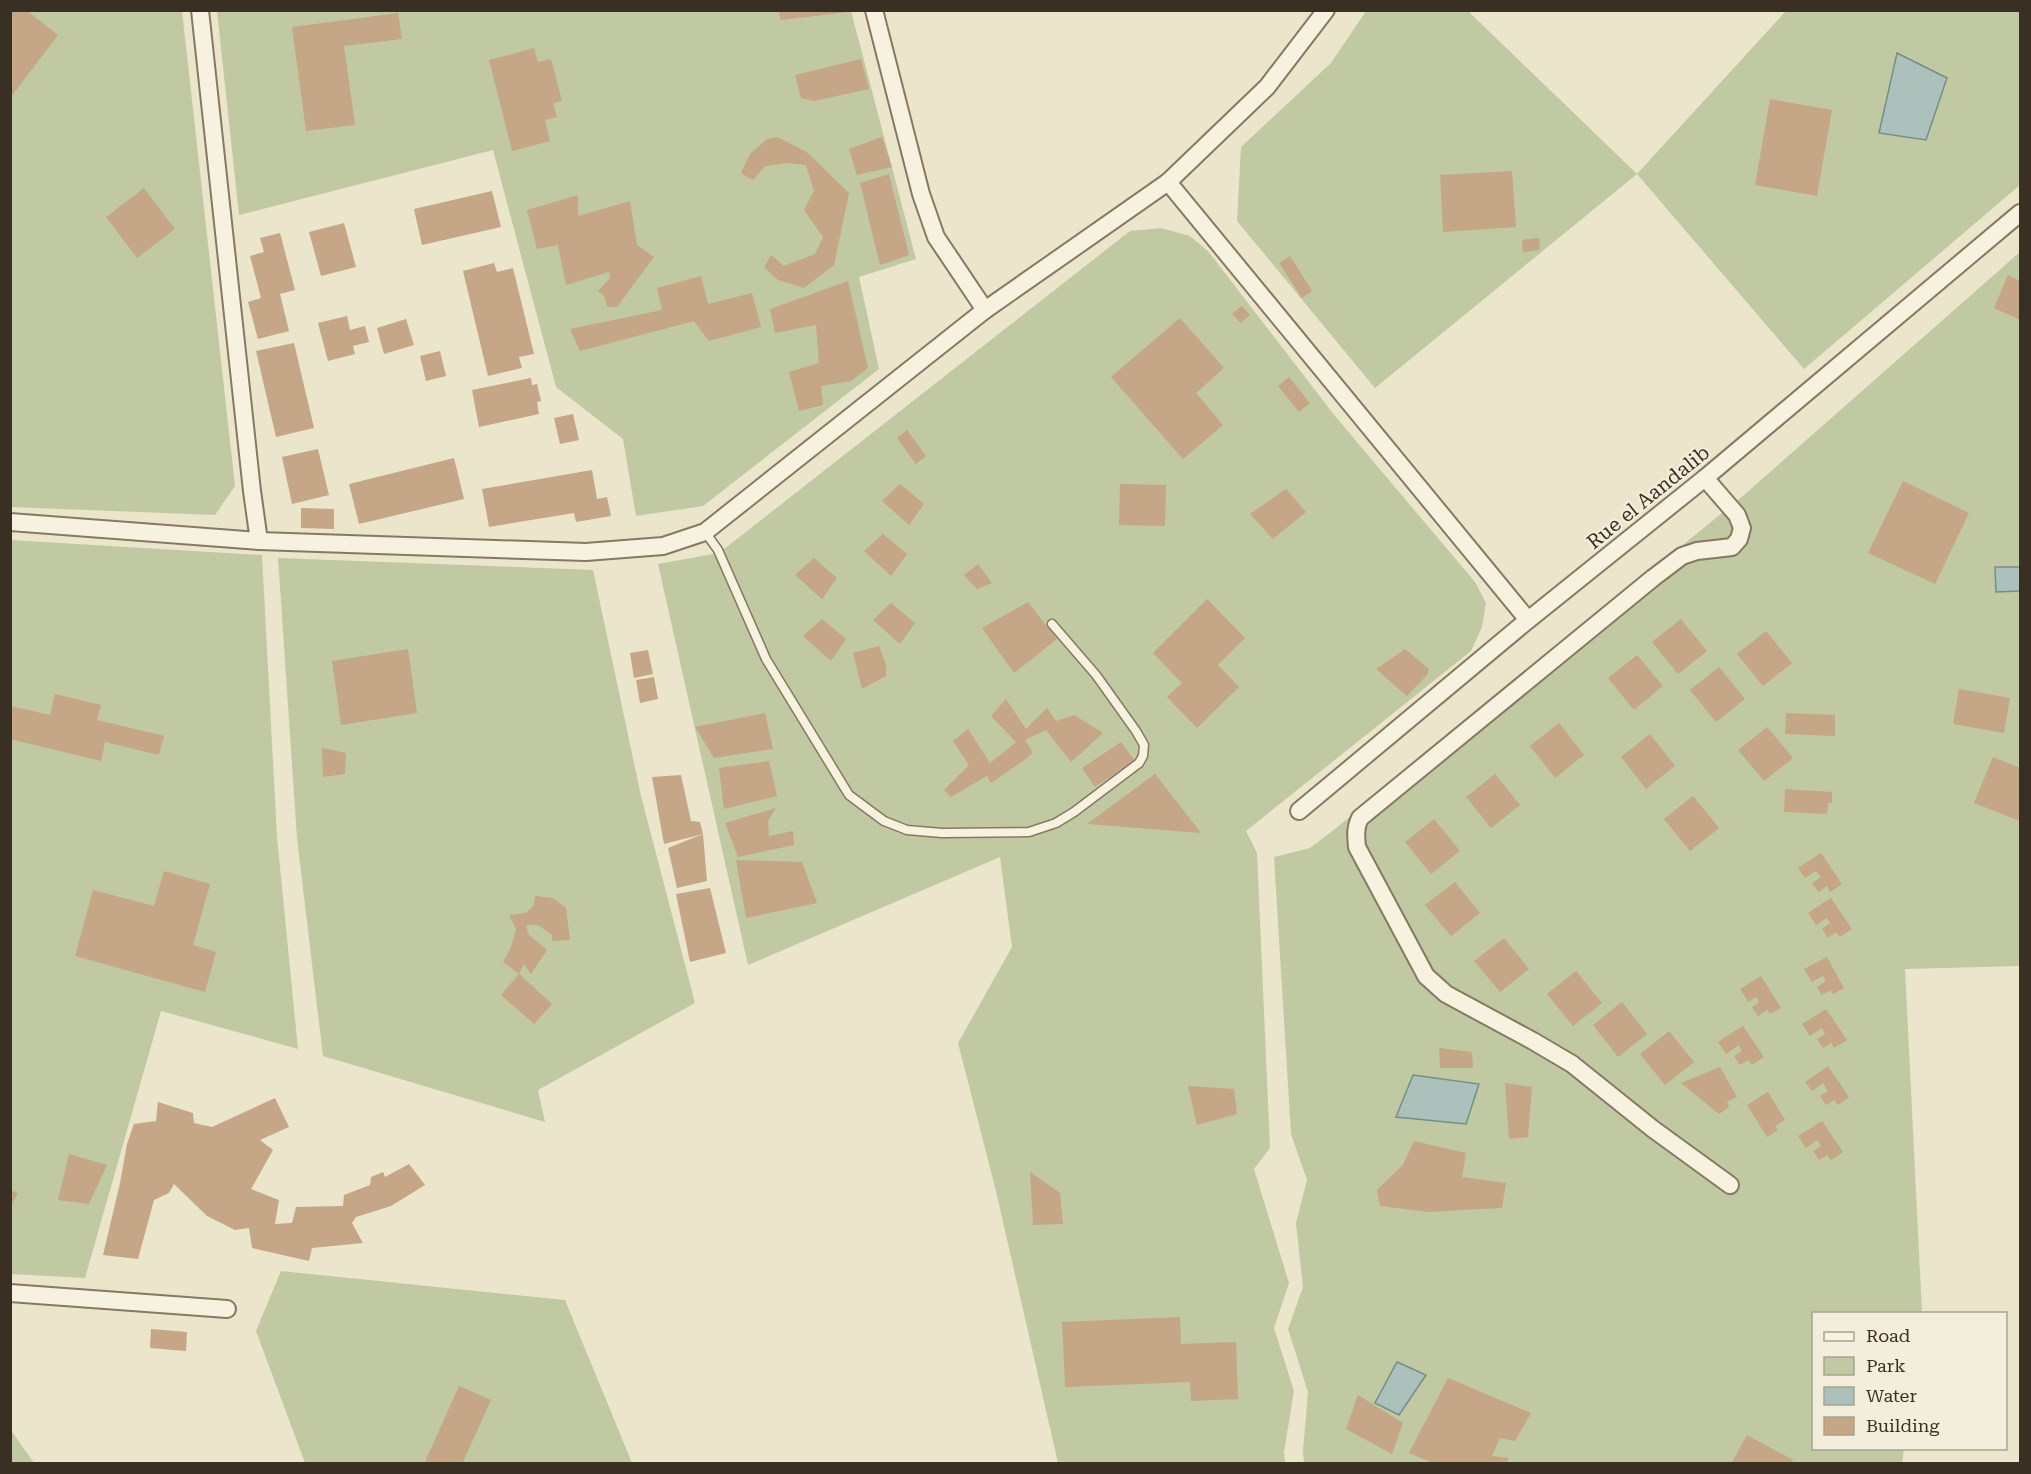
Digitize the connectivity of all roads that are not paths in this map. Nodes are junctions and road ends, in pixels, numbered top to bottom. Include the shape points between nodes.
1 (200, 10) edge
2 (874, 10) edge
3 (1326, 10) edge
4 (1168, 182) junction
5 (2020, 213) edge
6 (985, 310) junction
7 (1705, 478) junction
8 (10, 522) edge
9 (705, 532) junction
10 (259, 541) junction
11 (1528, 620) junction
12 (1052, 624) dead end
13 (1299, 811) dead end
14 (1730, 1185) dead end
15 (10, 1293) edge
16 (227, 1309) dead end

1 - 10 street
2 - 6 street via 921,194 936,237
3 - 4 street via 1267,87
4 - 6 street
4 - 11 street
5 - 7 street, Rue el Aandalib
6 - 9 street
7 - 11 street, Rue el Aandalib
7 - 14 street via 1737,515 1742,528 1732,547 1682,556 1360,818 1356,836 1357,847 1434,985 1572,1064
8 - 10 street
9 - 10 street via 663,546 586,552
9 - 12 lane via 720,555 766,659 849,795 884,821 907,830 1029,832 1074,812 1139,764 1144,745 1136,731 1096,675
11 - 13 street, Rue el Aandalib
15 - 16 street

